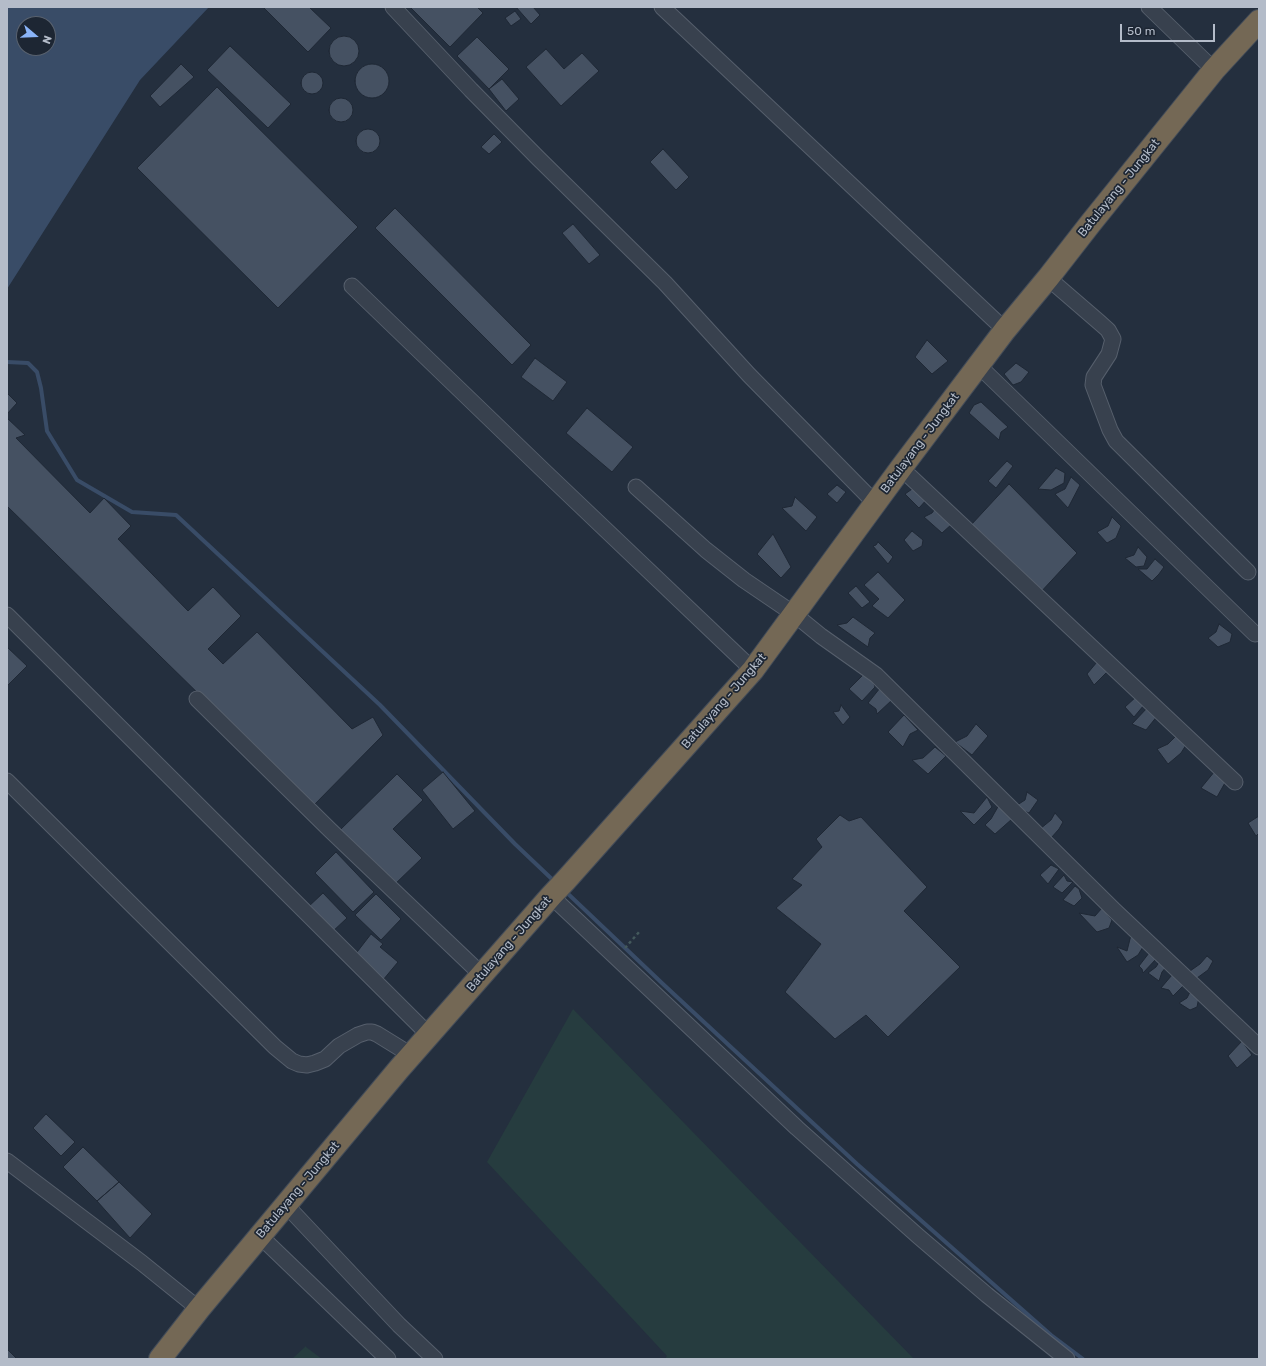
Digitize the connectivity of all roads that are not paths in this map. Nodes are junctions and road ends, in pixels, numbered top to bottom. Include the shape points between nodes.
1 (393, 7) edge
2 (662, 7) edge
3 (1149, 7) edge
4 (1259, 21) edge
5 (1214, 70) junction
6 (1048, 278) junction
7 (352, 286) dead end
8 (1005, 330) junction
9 (978, 365) junction
10 (901, 468) junction
11 (636, 486) dead end
12 (875, 503) junction
13 (1248, 572) dead end
14 (794, 614) junction
15 (7, 615) edge
16 (1255, 634) dead end
17 (753, 670) junction
18 (197, 699) dead end
19 (7, 781) edge
20 (1235, 782) dead end
21 (557, 889) junction
22 (482, 975) junction
23 (429, 1035) junction
24 (1259, 1048) edge
25 (411, 1055) junction
26 (7, 1161) edge
27 (285, 1204) junction
28 (260, 1236) junction
29 (199, 1309) junction
30 (160, 1359) edge
31 (388, 1359) edge
32 (435, 1359) edge
33 (1067, 1359) edge

1 - 12 street via 538,158 665,283 749,375
2 - 8 street
3 - 5 street
4 - 5 highway, Batulayang - Jungkat
5 - 6 highway, Batulayang - Jungkat
6 - 8 highway, Batulayang - Jungkat
6 - 13 street via 1108,330 1112,339 1109,354 1094,377 1093,385 1116,441
7 - 17 street
8 - 9 highway, Batulayang - Jungkat
9 - 10 highway, Batulayang - Jungkat
9 - 16 street
10 - 12 highway, Batulayang - Jungkat
10 - 20 street
11 - 14 street via 706,550
12 - 14 highway, Batulayang - Jungkat
14 - 17 highway, Batulayang - Jungkat
14 - 24 street via 876,676 1114,910
15 - 23 street
17 - 21 highway, Batulayang - Jungkat
18 - 22 street
19 - 25 street via 292,1061 307,1065 315,1063 325,1059 339,1046 367,1032 377,1034
21 - 22 highway, Batulayang - Jungkat
21 - 33 street via 797,1128 918,1236
22 - 23 highway, Batulayang - Jungkat
23 - 25 highway, Batulayang - Jungkat
25 - 27 highway, Batulayang - Jungkat
26 - 29 street
27 - 28 highway, Batulayang - Jungkat
27 - 32 street via 399,1325
28 - 29 highway, Batulayang - Jungkat
28 - 31 street
29 - 30 highway, Batulayang - Jungkat

